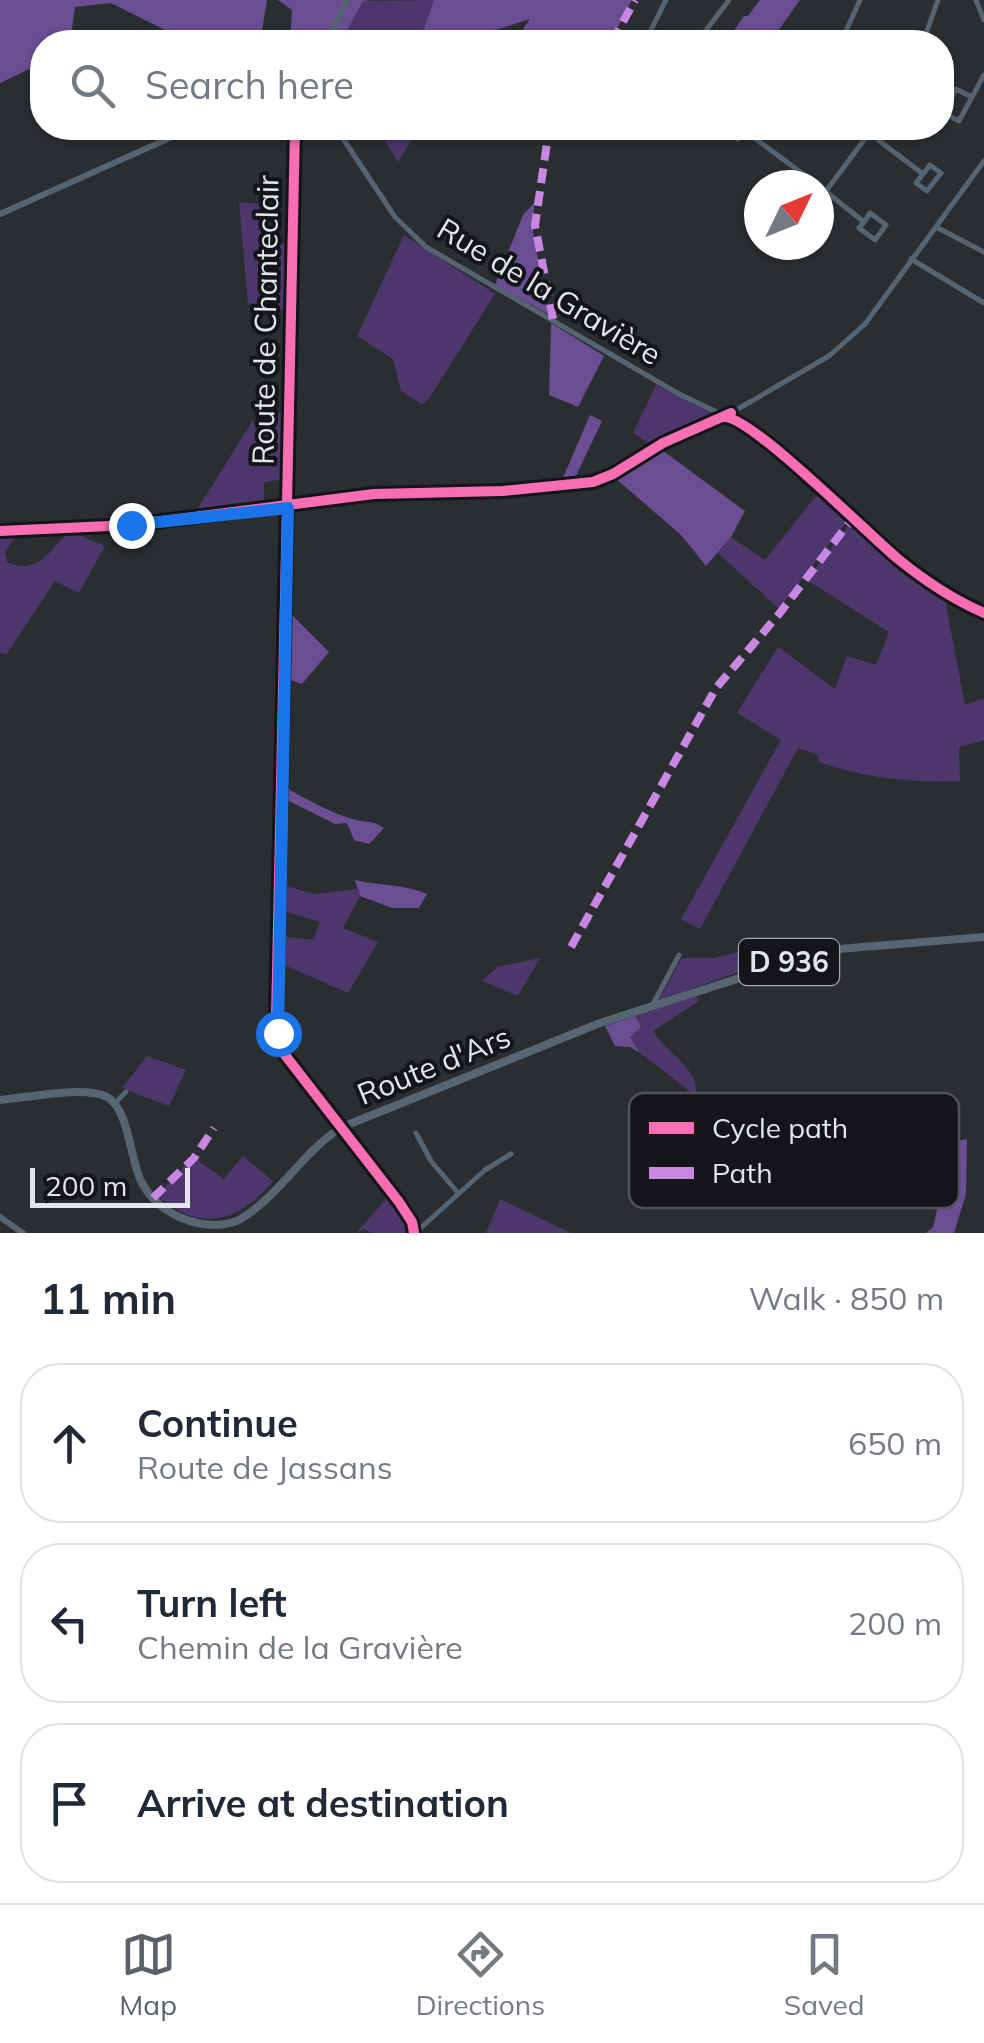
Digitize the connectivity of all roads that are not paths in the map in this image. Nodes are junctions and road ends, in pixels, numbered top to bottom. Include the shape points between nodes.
1 (347, 0) edge
2 (666, 0) edge
3 (729, 0) edge
4 (860, 0) edge
5 (938, 0) edge
6 (976, 0) edge
7 (984, 20) edge
8 (333, 30) edge
9 (651, 30) edge
10 (705, 30) edge
11 (846, 30) edge
12 (927, 30) edge
13 (984, 75) edge
14 (954, 93) edge
15 (972, 97) junction
16 (954, 118) edge
17 (165, 140) edge
18 (296, 140) edge
19 (344, 140) edge
20 (760, 140) edge
21 (864, 140) edge
22 (883, 140) edge
23 (984, 160) edge
24 (799, 170) edge
25 (923, 174) junction
26 (834, 180) edge
27 (834, 198) edge
28 (0, 214) edge
29 (864, 222) junction
30 (936, 228) junction
31 (984, 252) edge
32 (912, 260) junction
33 (984, 303) edge
34 (287, 511) junction
35 (0, 531) edge
36 (984, 938) edge
37 (678, 956) dead end
38 (652, 1006) junction
39 (278, 1033) junction
40 (273, 1054) dead end
41 (126, 1092) dead end
42 (0, 1100) edge
43 (115, 1103) junction
44 (340, 1128) junction
45 (416, 1134) dead end
46 (511, 1154) dead end
47 (458, 1193) junction
48 (0, 1218) edge
49 (23, 1233) edge
50 (415, 1233) edge

1 - 8 street
2 - 9 street
3 - 10 street
4 - 11 street
5 - 12 street
6 - 7 street
13 - 15 street
14 - 15 street
15 - 16 street via 959,121
17 - 28 street
18 - 34 street, Route de Chanteclair
19 - 32 street, Rue de la Gravière via 395,218 426,247 718,412 730,413 846,344
20 - 24 street
21 - 26 street
22 - 25 street
23 - 30 street
25 - 25 street via 916,183 926,192 941,173 930,165
27 - 29 street
29 - 29 street via 860,228 875,240 886,225 870,213
30 - 31 street
30 - 32 street
32 - 33 street
34 - 35 street
34 - 39 street, Route de Chanteclair
36 - 38 main road, Route d'Ars / D 936 via 838,948
37 - 38 street
38 - 44 main road, Route d'Ars / D 936
39 - 40 street, Route de Chanteclair
39 - 44 street via 285,1054
41 - 43 street
42 - 43 main road via 86,1092
43 - 44 main road, Route d'Ars / D 936 via 148,1192 189,1225 208,1228 222,1228 252,1211
44 - 50 street
45 - 47 street
46 - 47 street
47 - 50 street
48 - 49 street

